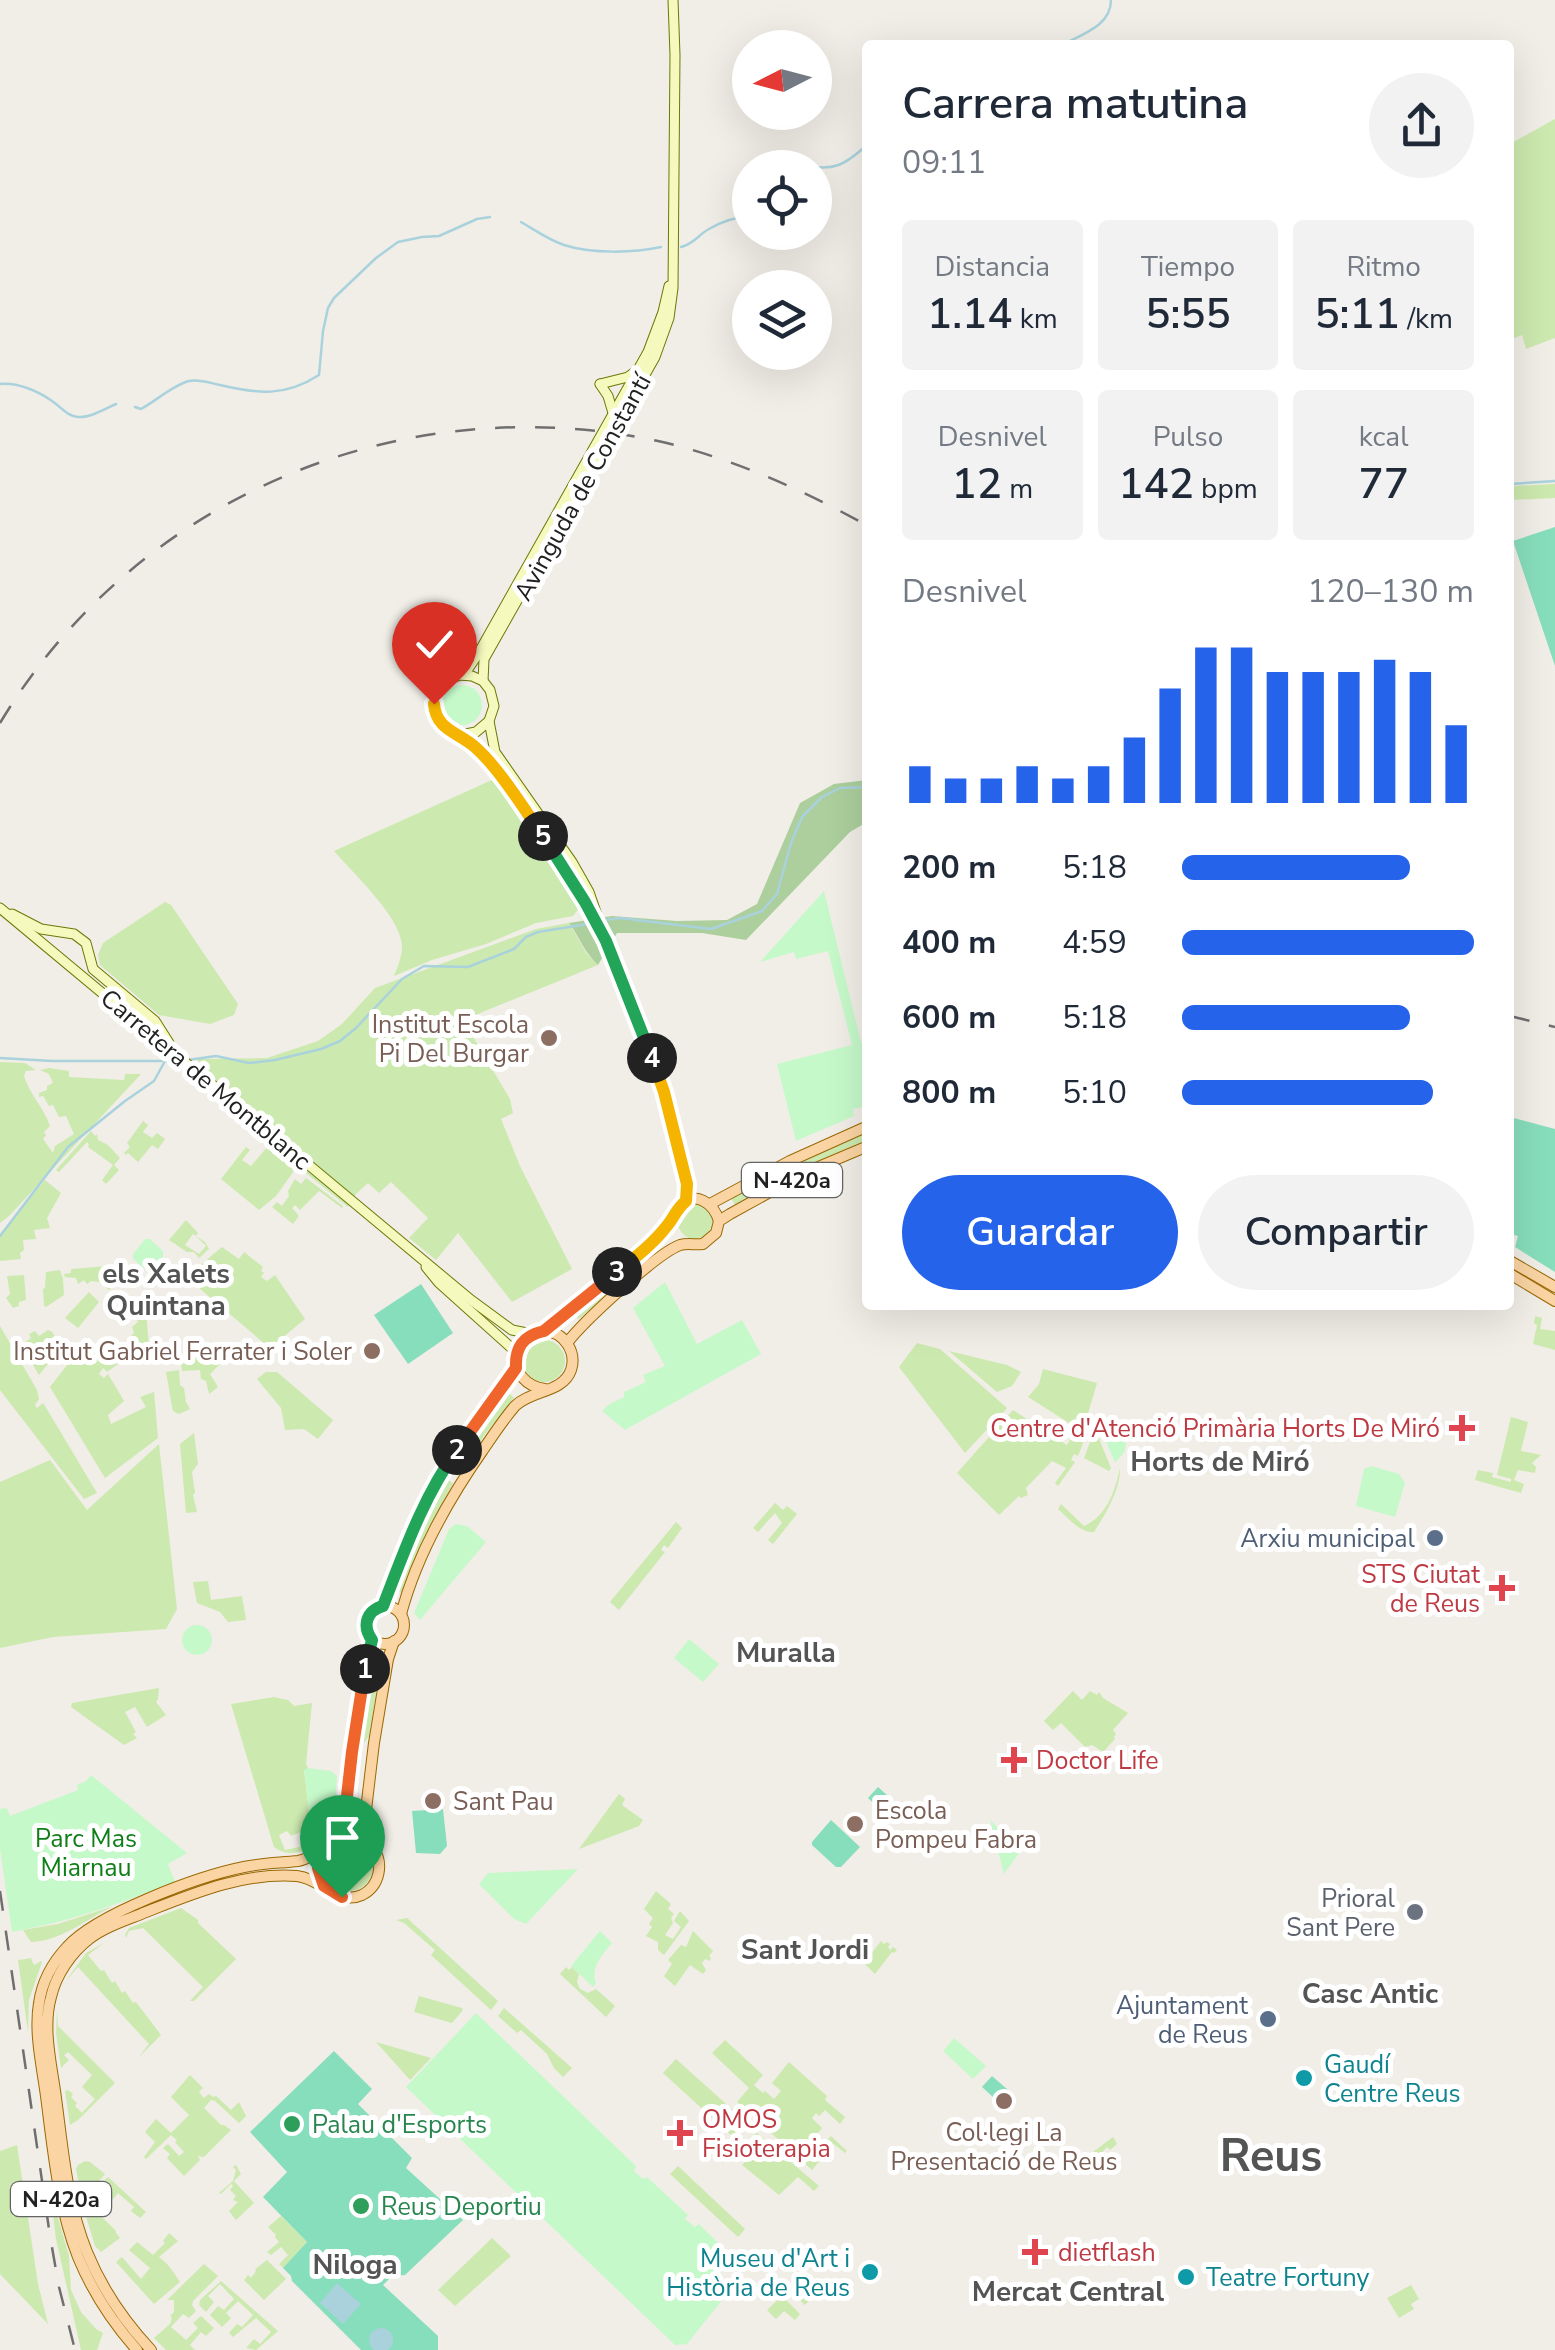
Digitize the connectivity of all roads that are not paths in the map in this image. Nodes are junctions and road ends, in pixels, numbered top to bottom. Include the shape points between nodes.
1 (673, 0) edge
2 (672, 283) junction
3 (662, 340) junction
4 (637, 371) junction
5 (600, 384) junction
6 (626, 396) junction
7 (612, 414) junction
8 (582, 488) junction
9 (568, 512) junction
10 (524, 575) junction
11 (493, 644) junction
12 (464, 674) junction
13 (483, 681) junction
14 (489, 721) junction
15 (460, 735) junction
16 (494, 761) junction
17 (542, 836) junction
18 (589, 892) junction
19 (0, 908) edge
20 (606, 941) junction
21 (176, 1053) junction
22 (862, 1129) edge
23 (862, 1149) edge
24 (689, 1184) junction
25 (686, 1201) junction
26 (704, 1201) junction
27 (672, 1219) junction
28 (719, 1221) junction
29 (685, 1243) junction
30 (412, 1250) junction
31 (1514, 1262) edge
32 (1514, 1276) edge
33 (1555, 1287) edge
34 (1555, 1301) edge
35 (544, 1331) junction
36 (532, 1334) junction
37 (567, 1344) junction
38 (516, 1352) junction
39 (516, 1368) junction
40 (545, 1389) junction
41 (383, 1606) junction
42 (400, 1614) junction
43 (372, 1640) junction
44 (394, 1642) junction
45 (334, 1840) junction
46 (369, 1843) junction
47 (324, 1849) junction
48 (324, 1886) junction
49 (137, 2350) edge
50 (151, 2350) edge

1 - 2 main road
2 - 3 main road, Avinguda de Constantí
2 - 4 main road
3 - 6 main road
3 - 8 main road, Avinguda de Constantí
4 - 5 main road
4 - 6 main road
5 - 6 main road
5 - 7 main road
6 - 7 main road
6 - 8 main road
7 - 10 main road
8 - 9 main road, Avinguda de Constantí
9 - 10 main road
9 - 11 main road, Avinguda de Constantí
10 - 11 main road
10 - 12 main road
11 - 13 main road, Avinguda de Constantí
12 - 13 main road
12 - 15 main road via 442,684 434,702 439,722
13 - 14 main road via 494,700
14 - 15 main road
14 - 16 main road
15 - 16 main road
16 - 17 main road
16 - 18 main road
17 - 18 main road via 582,892
17 - 20 main road
18 - 20 main road
19 - 21 main road, Carretera de Montblanc
19 - 21 main road via 86,943 92,968 155,1021
20 - 24 main road via 670,1101
21 - 30 main road, Carretera de Montblanc
22 - 26 main road, N-420a
23 - 28 main road, N-420a
24 - 25 main road
24 - 26 main road
25 - 26 main road, N-420a
25 - 27 main road
26 - 28 main road, N-420a
27 - 29 main road
27 - 35 main road
28 - 29 main road, N-420a via 707,1242
29 - 37 main road, N-420a via 580,1326
30 - 36 main road via 512,1330
30 - 38 main road via 439,1284
31 - 33 main road
32 - 34 main road
35 - 36 main road
35 - 37 main road
36 - 38 main road
37 - 40 main road, N-420a via 569,1375
38 - 39 main road
39 - 40 main road via 524,1381
39 - 41 main road via 438,1478
40 - 42 main road, N-420a via 506,1416 458,1486
41 - 42 main road
41 - 43 main road via 367,1619
42 - 44 main road, N-420a via 404,1627
43 - 44 main road
43 - 45 main road via 345,1814
44 - 46 main road, N-420a via 374,1743 365,1818
45 - 46 main road via 350,1836
45 - 47 main road, N-420a
46 - 48 main road, N-420a via 379,1860 370,1889 352,1898
47 - 48 main road via 318,1868
47 - 49 main road, N-420a via 302,1860 199,1880 93,1925 46,1978 37,2030 66,2221 96,2294
48 - 50 main road, N-420a via 304,1877 266,1877 194,1893 93,1936 56,1980 48,2030 75,2216 106,2291

